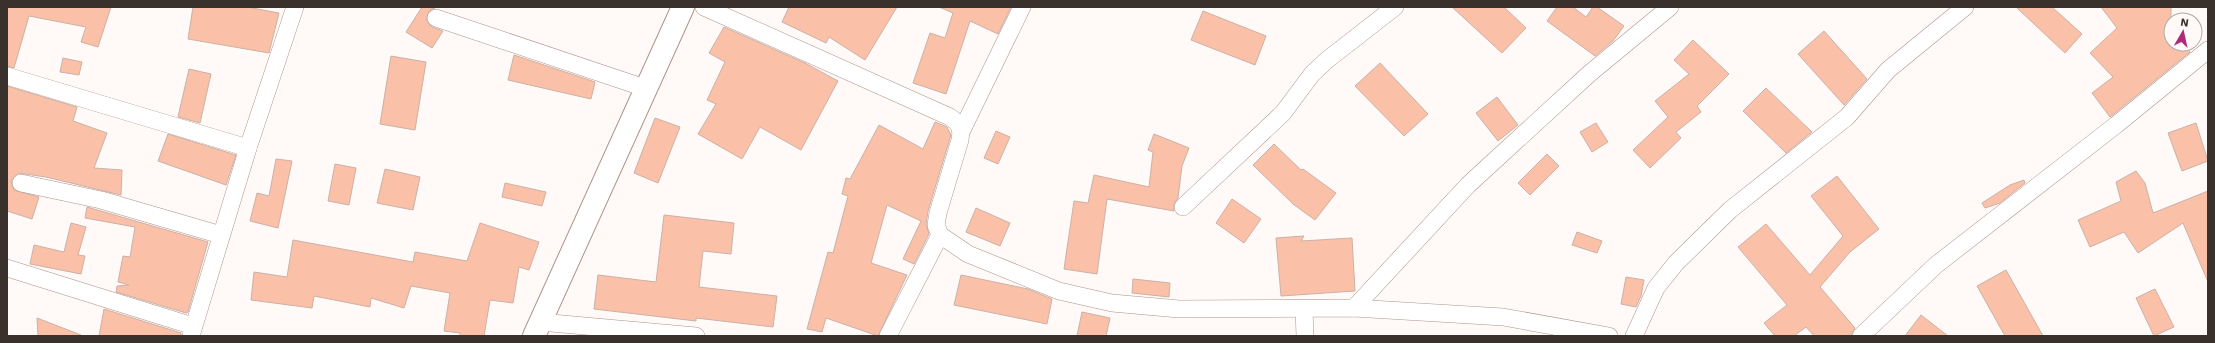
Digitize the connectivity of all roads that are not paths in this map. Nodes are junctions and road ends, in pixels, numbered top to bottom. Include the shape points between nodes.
1 (295, 7) edge
2 (682, 7) edge
3 (704, 7) edge
4 (1022, 7) edge
5 (1395, 7) edge
6 (1670, 7) edge
7 (1965, 7) edge
8 (436, 18) dead end
9 (2208, 50) edge
10 (7, 76) edge
11 (645, 88) junction
12 (962, 130) junction
13 (248, 148) junction
14 (21, 183) dead end
15 (1183, 207) dead end
16 (221, 235) junction
17 (940, 235) junction
18 (7, 268) edge
19 (1304, 308) junction
20 (1354, 308) junction
21 (537, 329) edge
22 (192, 331) edge
23 (696, 336) edge
24 (888, 336) edge
25 (1305, 336) edge
26 (1609, 336) edge
27 (1634, 336) edge
28 (1861, 336) edge

1 - 13 street
2 - 11 main road
3 - 12 street via 950,117
4 - 12 street
5 - 15 street via 1312,74 1283,113
6 - 20 street via 1589,74 1468,185
7 - 27 street via 1888,70 1847,117 1730,210 1676,263 1656,288
8 - 11 street
9 - 28 street via 1936,265
10 - 13 street
11 - 21 main road
12 - 17 street via 938,213 936,225
13 - 16 street
14 - 16 street via 102,200
16 - 22 street
17 - 19 street via 968,254 1059,291 1112,303 1179,309
17 - 24 street
18 - 22 street
19 - 20 street
19 - 25 street
20 - 26 street via 1503,316
21 - 23 street

